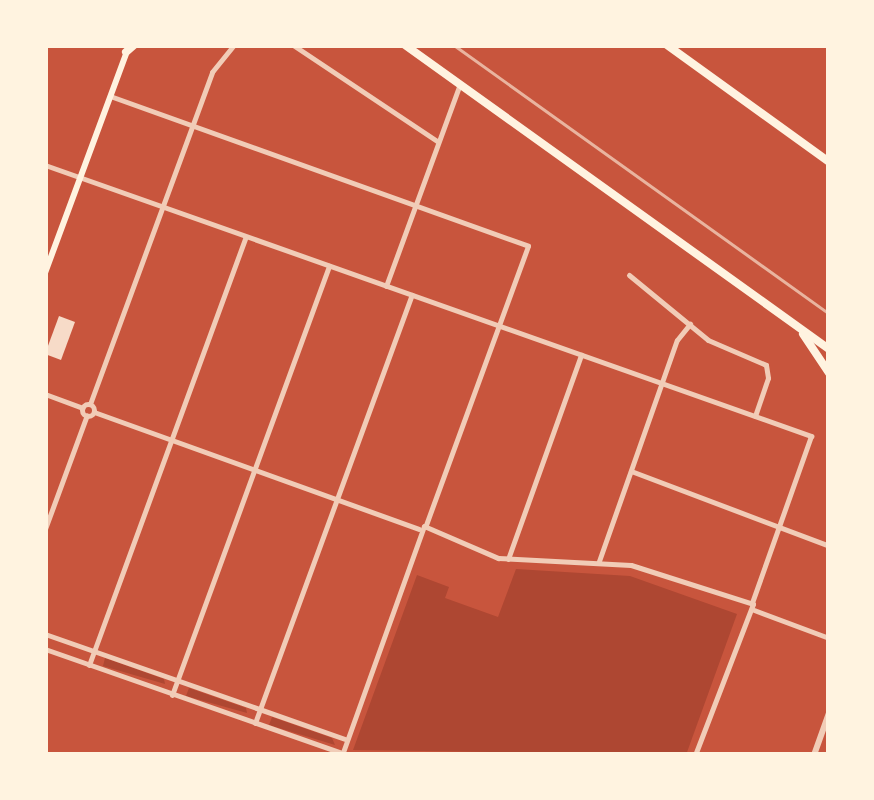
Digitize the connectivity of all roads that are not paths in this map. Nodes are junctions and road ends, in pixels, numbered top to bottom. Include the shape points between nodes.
1 (234, 45) edge
2 (292, 45) edge
3 (405, 45) edge
4 (667, 45) edge
5 (130, 47) edge
6 (460, 84) junction
7 (110, 96) junction
8 (192, 125) junction
9 (438, 141) junction
10 (829, 162) edge
11 (45, 166) edge
12 (80, 178) junction
13 (415, 204) junction
14 (162, 208) junction
15 (246, 237) junction
16 (329, 266) junction
17 (45, 273) edge
18 (629, 275) dead end
19 (386, 286) junction
20 (412, 296) junction
21 (690, 324) junction
22 (498, 326) junction
23 (797, 326) junction
24 (829, 348) edge
25 (581, 355) junction
26 (829, 373) edge
27 (662, 383) junction
28 (45, 394) edge
29 (90, 411) junction
30 (755, 416) junction
31 (171, 440) junction
32 (254, 470) junction
33 (631, 471) junction
34 (337, 500) junction
35 (778, 527) junction
36 (45, 529) edge
37 (424, 531) junction
38 (829, 546) edge
39 (508, 558) junction
40 (599, 561) junction
41 (749, 608) junction
42 (45, 634) edge
43 (829, 638) edge
44 (45, 650) edge
45 (94, 652) junction
46 (89, 666) junction
47 (178, 681) junction
48 (172, 695) junction
49 (260, 710) junction
50 (829, 713) edge
51 (256, 724) junction
52 (347, 740) junction
53 (342, 754) edge
54 (695, 755) edge
55 (814, 755) edge

1 - 8 street via 215,64
2 - 9 street
3 - 6 main road
4 - 10 main road
5 - 7 main road
6 - 9 street
6 - 23 main road
7 - 8 street
7 - 12 main road
8 - 13 street
8 - 14 street
9 - 13 street
11 - 12 street
12 - 14 street
12 - 17 main road
13 - 19 street
13 - 22 street via 528,246
14 - 15 street
14 - 29 street
15 - 16 street
15 - 31 street
16 - 19 street
16 - 32 street
18 - 21 street
19 - 20 street
20 - 22 street
20 - 34 street
21 - 27 street
21 - 30 street via 715,344 766,366
22 - 25 street
22 - 37 street
23 - 24 main road
23 - 26 main road
25 - 27 street
25 - 39 street
27 - 30 street
27 - 33 street
28 - 29 street
29 - 31 street
29 - 36 street
30 - 35 street via 810,436
31 - 32 street
31 - 45 street
32 - 34 street
32 - 47 street
33 - 35 street
33 - 40 street
34 - 37 street
34 - 49 street
35 - 38 street
35 - 41 street
37 - 39 street
37 - 52 street
39 - 40 street
40 - 41 street via 640,567
41 - 43 street
41 - 54 street
42 - 45 street
44 - 46 street
45 - 46 street
45 - 47 street
46 - 48 street
47 - 48 street
47 - 49 street
48 - 51 street
49 - 51 street
49 - 52 street
50 - 55 street
51 - 53 street
52 - 53 street

